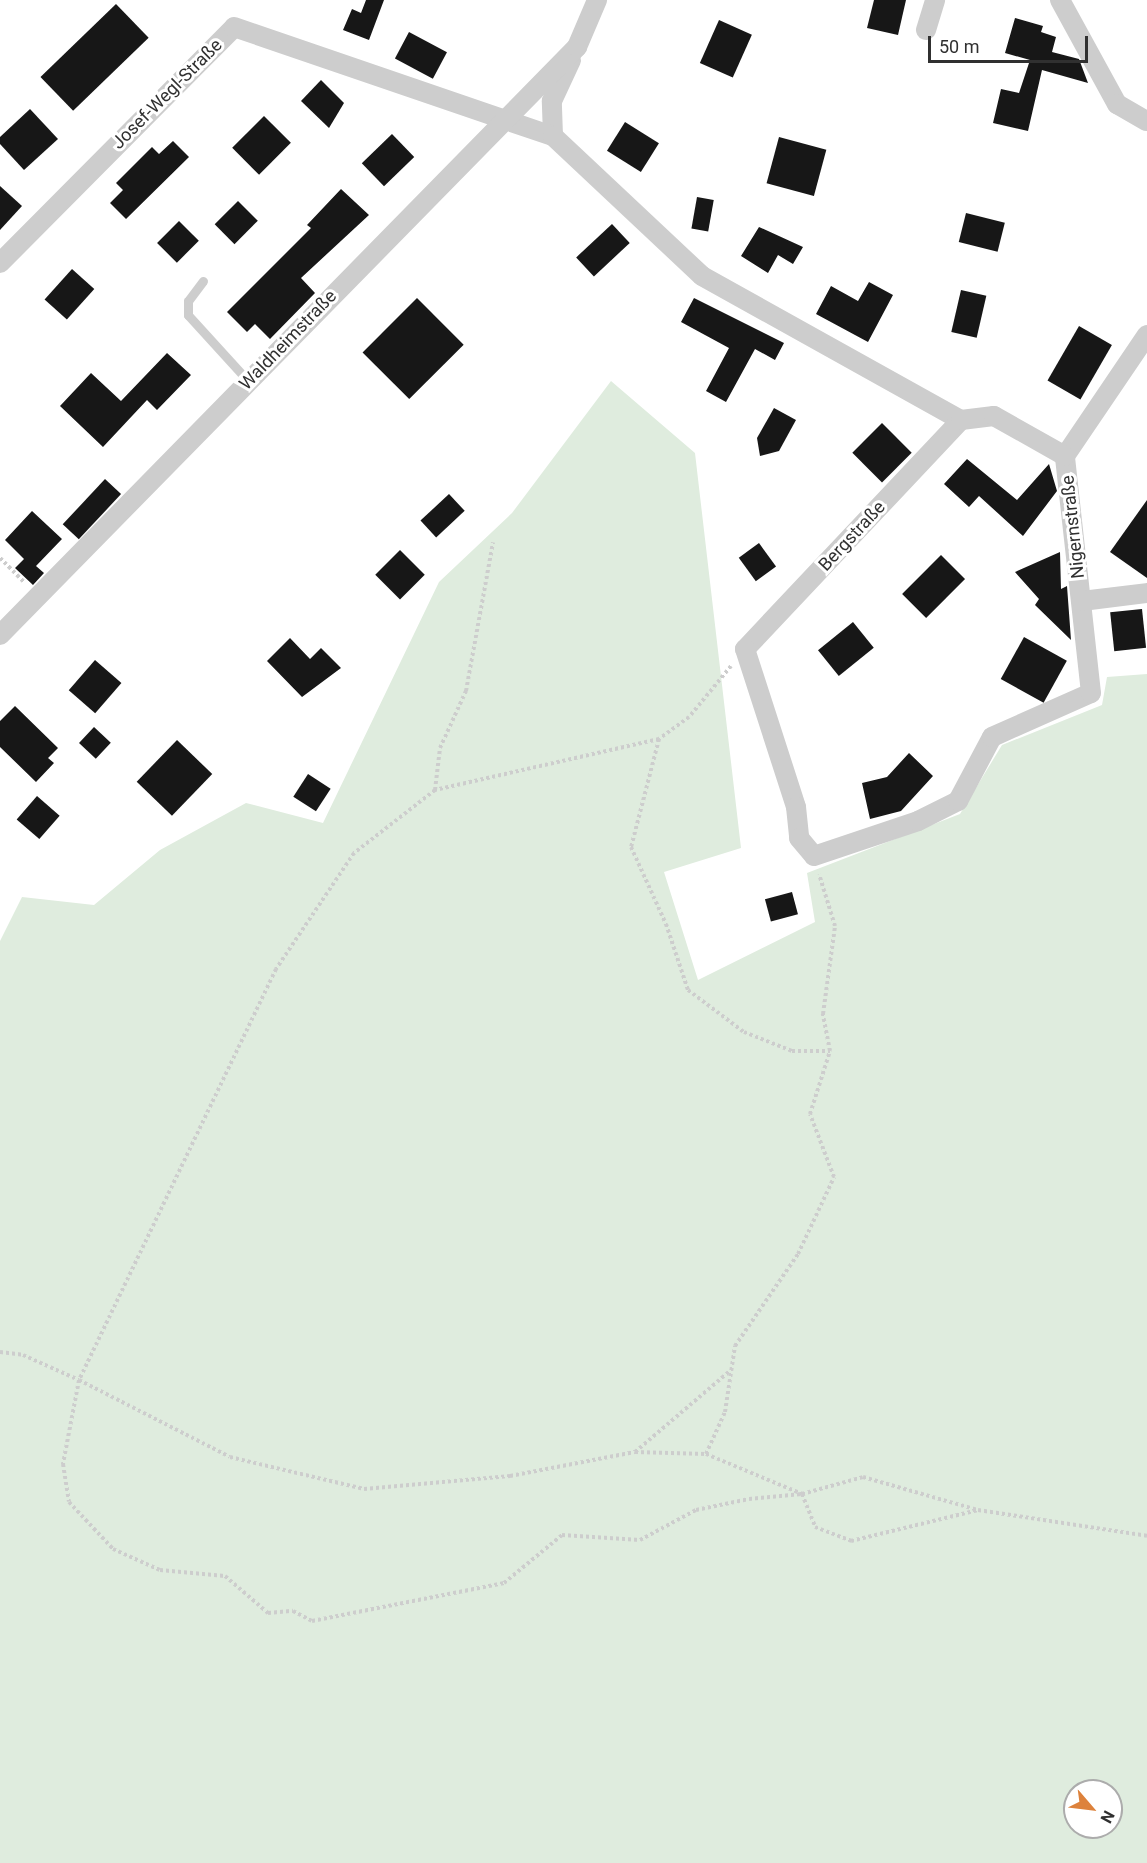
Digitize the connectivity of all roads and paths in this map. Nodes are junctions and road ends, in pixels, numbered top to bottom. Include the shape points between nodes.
1 (597, 0) edge
2 (935, 0) edge
3 (1060, 0) edge
4 (926, 30) dead end
5 (577, 47) junction
6 (505, 119) junction
7 (1147, 121) edge
8 (553, 136) junction
9 (0, 263) edge
10 (203, 281) dead end
11 (1147, 335) edge
12 (248, 381) junction
13 (960, 420) junction
14 (1065, 456) junction
15 (493, 542) dead end
16 (0, 558) edge
17 (1147, 593) edge
18 (38, 596) junction
19 (1082, 601) junction
20 (0, 635) edge
21 (745, 649) junction
22 (659, 740) junction
23 (435, 790) junction
24 (814, 856) junction
25 (830, 1051) junction
26 (0, 1352) edge
27 (731, 1371) junction
28 (79, 1380) junction
29 (635, 1452) junction
30 (706, 1454) junction
31 (802, 1494) junction
32 (978, 1510) junction
33 (1147, 1536) edge

1 - 5 street, Waldheimstraße
2 - 4 street
3 - 7 street via 1117,104
5 - 6 street, Waldheimstraße
5 - 8 street, Waldheimstraße via 552,102
6 - 8 street
6 - 9 street, Josef-Wegl-Straße via 234,27
6 - 12 street, Waldheimstraße
8 - 13 street via 702,276
10 - 12 lane via 188,302 188,315
11 - 14 street, Nigernstraße
12 - 18 street, Waldheimstraße
13 - 14 street via 994,416
13 - 21 street, Bergstraße
14 - 19 street, Nigernstraße
15 - 23 path via 466,691 440,748
16 - 18 path
17 - 19 street, Nigernstraße
18 - 20 street, Waldheimstraße
19 - 24 street, Nigernstraße via 1091,693 992,737 958,801 918,821
21 - 22 path via 689,717
21 - 24 street via 796,807 799,838
22 - 23 path
22 - 25 path via 632,847 666,924 688,990 744,1032 792,1051
23 - 28 path via 354,853 276,969
24 - 25 path via 835,926 823,1014
25 - 27 path via 810,1114 834,1177 798,1254 735,1346
26 - 28 path via 23,1354
27 - 29 path
27 - 30 path via 725,1412
28 - 29 path via 230,1457 364,1489 510,1476
28 - 31 path via 63,1464 69,1502 113,1549 160,1570 225,1576 268,1613 293,1611 312,1621 391,1601 430,1600 504,1583 562,1535 640,1540 696,1510
29 - 30 path
30 - 31 path
31 - 32 path via 862,1477
31 - 32 path via 815,1527 851,1541
32 - 33 path

